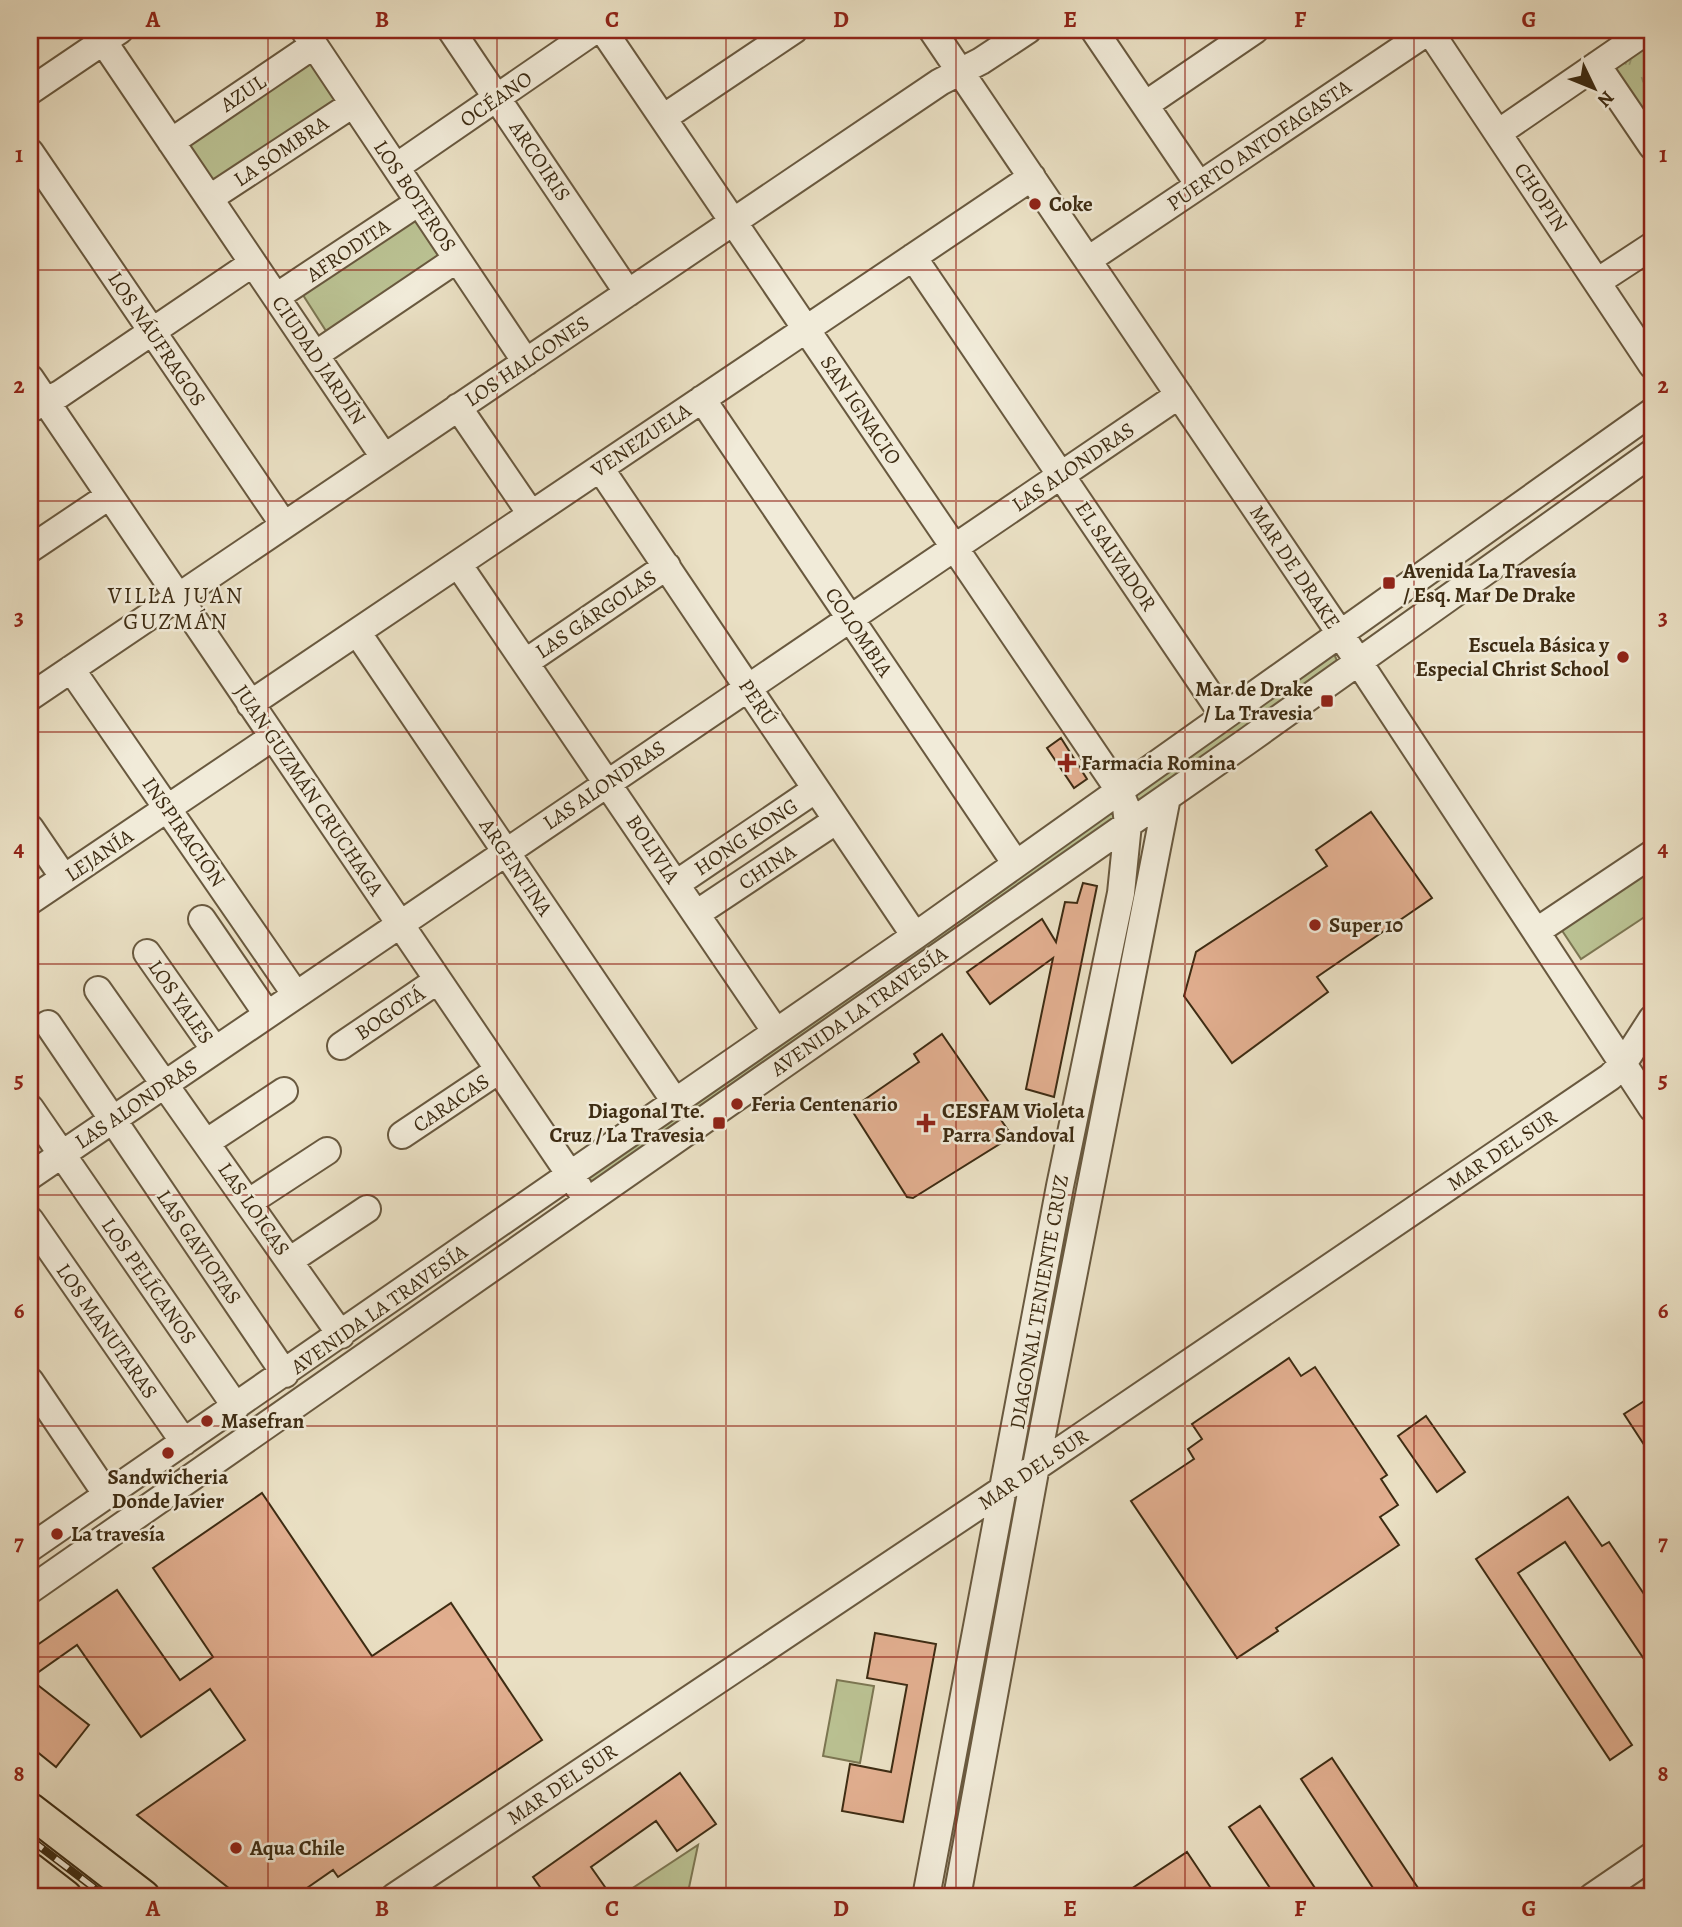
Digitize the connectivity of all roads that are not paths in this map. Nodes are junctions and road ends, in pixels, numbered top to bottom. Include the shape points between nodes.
1 (451, 30) edge
2 (595, 30) edge
3 (603, 30) edge
4 (794, 30) edge
5 (932, 30) edge
6 (1028, 30) edge
7 (1094, 30) edge
8 (1255, 30) edge
9 (1429, 30) edge
10 (1648, 30) edge
11 (112, 35) edge
12 (309, 37) edge
13 (766, 37) edge
14 (1597, 65) junction
15 (961, 72) junction
16 (30, 91) edge
17 (497, 98) junction
18 (353, 104) junction
19 (1145, 105) junction
20 (663, 118) junction
21 (1498, 133) junction
22 (171, 142) junction
23 (1652, 146) edge
24 (30, 152) edge
25 (396, 167) junction
26 (1032, 177) junction
27 (1199, 185) junction
28 (210, 198) junction
29 (419, 202) junction
30 (733, 222) junction
31 (1652, 246) edge
32 (913, 257) junction
33 (457, 259) junction
34 (1088, 260) junction
35 (253, 263) junction
36 (1597, 282) junction
37 (628, 293) junction
38 (276, 297) junction
39 (806, 329) junction
40 (152, 332) junction
41 (315, 355) junction
42 (526, 362) junction
43 (1652, 365) edge
44 (30, 379) edge
45 (1179, 395) junction
46 (702, 399) junction
47 (38, 405) edge
48 (458, 407) junction
49 (1652, 412) edge
50 (1652, 453) edge
51 (384, 457) junction
52 (600, 468) junction
53 (1061, 475) junction
54 (109, 496) junction
55 (531, 514) junction
56 (284, 525) junction
57 (954, 548) junction
58 (30, 549) edge
59 (458, 564) junction
60 (667, 566) junction
61 (178, 597) junction
62 (850, 618) junction
63 (357, 632) junction
64 (1340, 634) junction
65 (1359, 661) junction
66 (526, 662) junction
67 (71, 669) junction
68 (748, 688) junction
69 (30, 697) edge
70 (250, 704) junction
71 (1224, 716) junction
72 (273, 737) junction
73 (608, 783) junction
74 (816, 789) junction
75 (1119, 790) junction
76 (1167, 797) junction
77 (167, 809) junction
78 (837, 820) junction
79 (1128, 824) junction
80 (30, 828) edge
81 (506, 852) junction
82 (1652, 854) edge
83 (1016, 864) junction
84 (64, 878) junction
85 (676, 884) junction
86 (30, 901) edge
87 (696, 914) junction
88 (202, 919) dead end
89 (400, 925) junction
90 (1537, 931) junction
91 (915, 936) junction
92 (147, 953) dead end
93 (438, 980) junction
94 (98, 990) dead end
95 (296, 995) junction
96 (267, 1014) junction
97 (1652, 1020) edge
98 (48, 1024) dead end
99 (776, 1032) junction
100 (341, 1045) dead end
101 (215, 1050) junction
102 (1623, 1064) junction
103 (499, 1070) junction
104 (166, 1083) junction
105 (285, 1091) dead end
106 (676, 1103) junction
107 (30, 1108) edge
108 (1652, 1108) edge
109 (114, 1119) junction
110 (402, 1135) dead end
111 (208, 1142) junction
112 (327, 1151) dead end
113 (62, 1154) junction
114 (570, 1175) junction
115 (30, 1176) edge
116 (587, 1201) junction
117 (249, 1202) junction
118 (366, 1209) dead end
119 (30, 1220) edge
120 (289, 1261) junction
121 (341, 1335) junction
122 (285, 1374) junction
123 (30, 1381) edge
124 (236, 1407) junction
125 (184, 1443) junction
126 (1036, 1466) junction
127 (1005, 1488) junction
128 (107, 1495) junction
129 (30, 1547) edge
130 (30, 1590) edge
131 (30, 1810) edge
132 (1652, 1856) edge
133 (30, 1870) edge
134 (65, 1897) edge
135 (143, 1897) edge
136 (394, 1897) edge
137 (926, 1897) edge
138 (957, 1897) edge
139 (1592, 1897) edge

1 - 17 street, ARCOIRIS
2 - 17 street, OCÉANO
3 - 20 street, SAN IGNACIO
4 - 13 street
5 - 15 street, MAR DE DRAKE
6 - 15 street, LOS HALCONES
7 - 19 street
8 - 19 street
9 - 21 street, CHOPIN
9 - 27 street, PUERTO ANTOFAGASTA
10 - 14 street
11 - 16 street
11 - 22 street, CIUDAD JARDÍN
12 - 18 street, LOS BOTEROS
12 - 22 street, AZUL
13 - 20 street
14 - 21 street
14 - 23 street
15 - 26 street, MAR DE DRAKE
15 - 30 street, LOS HALCONES
17 - 25 street, OCÉANO
17 - 37 street, ARCOIRIS
18 - 25 street, LOS BOTEROS
18 - 28 street, LA SOMBRA
19 - 27 street
20 - 30 street, SAN IGNACIO
21 - 36 street, CHOPIN
22 - 28 street, CIUDAD JARDÍN
24 - 40 street, LOS NÁUFRAGOS
25 - 29 street, LOS BOTEROS
26 - 32 street, VENEZUELA
26 - 34 street, MAR DE DRAKE
27 - 34 street, PUERTO ANTOFAGASTA
28 - 35 street, CIUDAD JARDÍN
29 - 33 street, LOS BOTEROS
29 - 38 street, AFRODITA
30 - 37 street, LOS HALCONES
30 - 39 street, SAN IGNACIO
31 - 36 street
32 - 39 street, VENEZUELA
32 - 53 street, EL SALVADOR
33 - 41 street
33 - 42 street, LOS BOTEROS
34 - 45 street, MAR DE DRAKE
35 - 38 street, CIUDAD JARDÍN
35 - 40 street
36 - 43 street, CHOPIN
37 - 42 street, LOS HALCONES
38 - 41 street, CIUDAD JARDÍN
39 - 46 street, VENEZUELA
39 - 57 street, SAN IGNACIO
40 - 47 street
40 - 56 street, LOS NÁUFRAGOS
41 - 51 street, CIUDAD JARDÍN
42 - 48 street, LOS HALCONES
44 - 47 street, JUAN GUZMÁN CRUCHAGA
45 - 53 street, LAS ALONDRAS
45 - 64 street, MAR DE DRAKE
46 - 52 street, VENEZUELA
46 - 62 street, COLOMBIA
47 - 54 street, JUAN GUZMÁN CRUCHAGA
48 - 51 street, LOS HALCONES
48 - 55 street
49 - 64 street, AVENIDA LA TRAVESÍA
50 - 65 street, AVENIDA LA TRAVESÍA
51 - 56 street, LOS HALCONES
52 - 55 street, VENEZUELA
52 - 60 street, PERÚ
53 - 57 street, LAS ALONDRAS
53 - 71 street, EL SALVADOR
54 - 58 street
54 - 61 street, JUAN GUZMÁN CRUCHAGA
55 - 59 street, VENEZUELA
56 - 61 street, LOS HALCONES
57 - 62 street, LAS ALONDRAS
57 - 75 street, SAN IGNACIO
59 - 63 street, VENEZUELA
59 - 66 street, BOLIVIA
60 - 66 street, LAS GÁRGOLAS
60 - 68 street, PERÚ
61 - 67 street, LOS HALCONES
61 - 70 street, JUAN GUZMÁN CRUCHAGA
62 - 68 street, LAS ALONDRAS
62 - 83 street, COLOMBIA
63 - 70 street, VENEZUELA
63 - 81 street, ARGENTINA
64 - 65 street, MAR DE DRAKE
64 - 71 street, AVENIDA LA TRAVESÍA
65 - 76 street, AVENIDA LA TRAVESÍA
65 - 90 street, MAR DE DRAKE
66 - 73 street, BOLIVIA
67 - 69 street, LOS HALCONES
67 - 77 street, INSPIRACIÓN
68 - 73 street, LAS ALONDRAS
68 - 74 street, PERÚ
70 - 72 street, JUAN GUZMÁN CRUCHAGA
71 - 75 street, AVENIDA LA TRAVESÍA
72 - 77 street, LEJANÍA
72 - 89 street, JUAN GUZMÁN CRUCHAGA
73 - 81 street, LAS ALONDRAS
73 - 85 street, BOLIVIA
74 - 78 street, PERÚ
74 - 85 street, HONG KONG
75 - 79 street, DIAGONAL TENIENTE CRUZ
75 - 83 street, AVENIDA LA TRAVESÍA
76 - 79 street, AVENIDA LA TRAVESÍA
76 - 126 street, DIAGONAL TENIENTE CRUZ
77 - 84 street, LEJANÍA
77 - 95 street, INSPIRACIÓN
78 - 87 street, CHINA
78 - 91 street, PERÚ
79 - 116 street, AVENIDA LA TRAVESÍA
79 - 127 street, DIAGONAL TENIENTE CRUZ via 1121,893 1060,1186
80 - 84 street
81 - 89 street, LAS ALONDRAS
81 - 106 street, ARGENTINA
82 - 90 street
83 - 91 street, AVENIDA LA TRAVESÍA
84 - 86 street, LEJANÍA
85 - 87 street, BOLIVIA
87 - 99 street, BOLIVIA
88 - 96 street
89 - 93 street, JUAN GUZMÁN CRUCHAGA
89 - 95 street, LAS ALONDRAS
90 - 102 street, MAR DE DRAKE
91 - 99 street, AVENIDA LA TRAVESÍA
92 - 101 street, LOS YALES
93 - 100 street, BOGOTÁ
93 - 103 street, JUAN GUZMÁN CRUCHAGA
94 - 104 street, LAS LOICAS
95 - 96 street, LAS ALONDRAS
96 - 101 street, LAS ALONDRAS
97 - 102 street, MAR DEL SUR
98 - 109 street, LAS GAVIOTAS
99 - 106 street, AVENIDA LA TRAVESÍA
101 - 104 street, LAS ALONDRAS
102 - 108 street, MAR DE DRAKE
102 - 126 street, MAR DEL SUR
103 - 110 street, CARACAS
103 - 114 street, JUAN GUZMÁN CRUCHAGA
104 - 109 street, LAS ALONDRAS
104 - 111 street, LAS LOICAS
105 - 111 street
106 - 114 street, AVENIDA LA TRAVESÍA
107 - 113 street, LOS PELÍCANOS
109 - 113 street, LAS ALONDRAS
109 - 122 street, LAS GAVIOTAS
111 - 117 street, LAS LOICAS
112 - 117 street
113 - 115 street, LAS ALONDRAS
113 - 124 street, LOS PELÍCANOS
114 - 116 street, JUAN GUZMÁN CRUCHAGA
114 - 121 street, AVENIDA LA TRAVESÍA
116 - 130 street, AVENIDA LA TRAVESÍA
117 - 120 street, LAS LOICAS
118 - 120 street
119 - 125 street, LOS MANUTARAS
120 - 121 street, LAS LOICAS
121 - 122 street, AVENIDA LA TRAVESÍA
122 - 124 street, AVENIDA LA TRAVESÍA
123 - 128 street
124 - 125 street, AVENIDA LA TRAVESÍA
125 - 128 street, AVENIDA LA TRAVESÍA
126 - 127 street, MAR DEL SUR
126 - 138 street, DIAGONAL TENIENTE CRUZ
127 - 136 street, MAR DEL SUR
127 - 137 street, DIAGONAL TENIENTE CRUZ
128 - 129 street, AVENIDA LA TRAVESÍA
131 - 135 main road
132 - 139 street
133 - 134 main road

